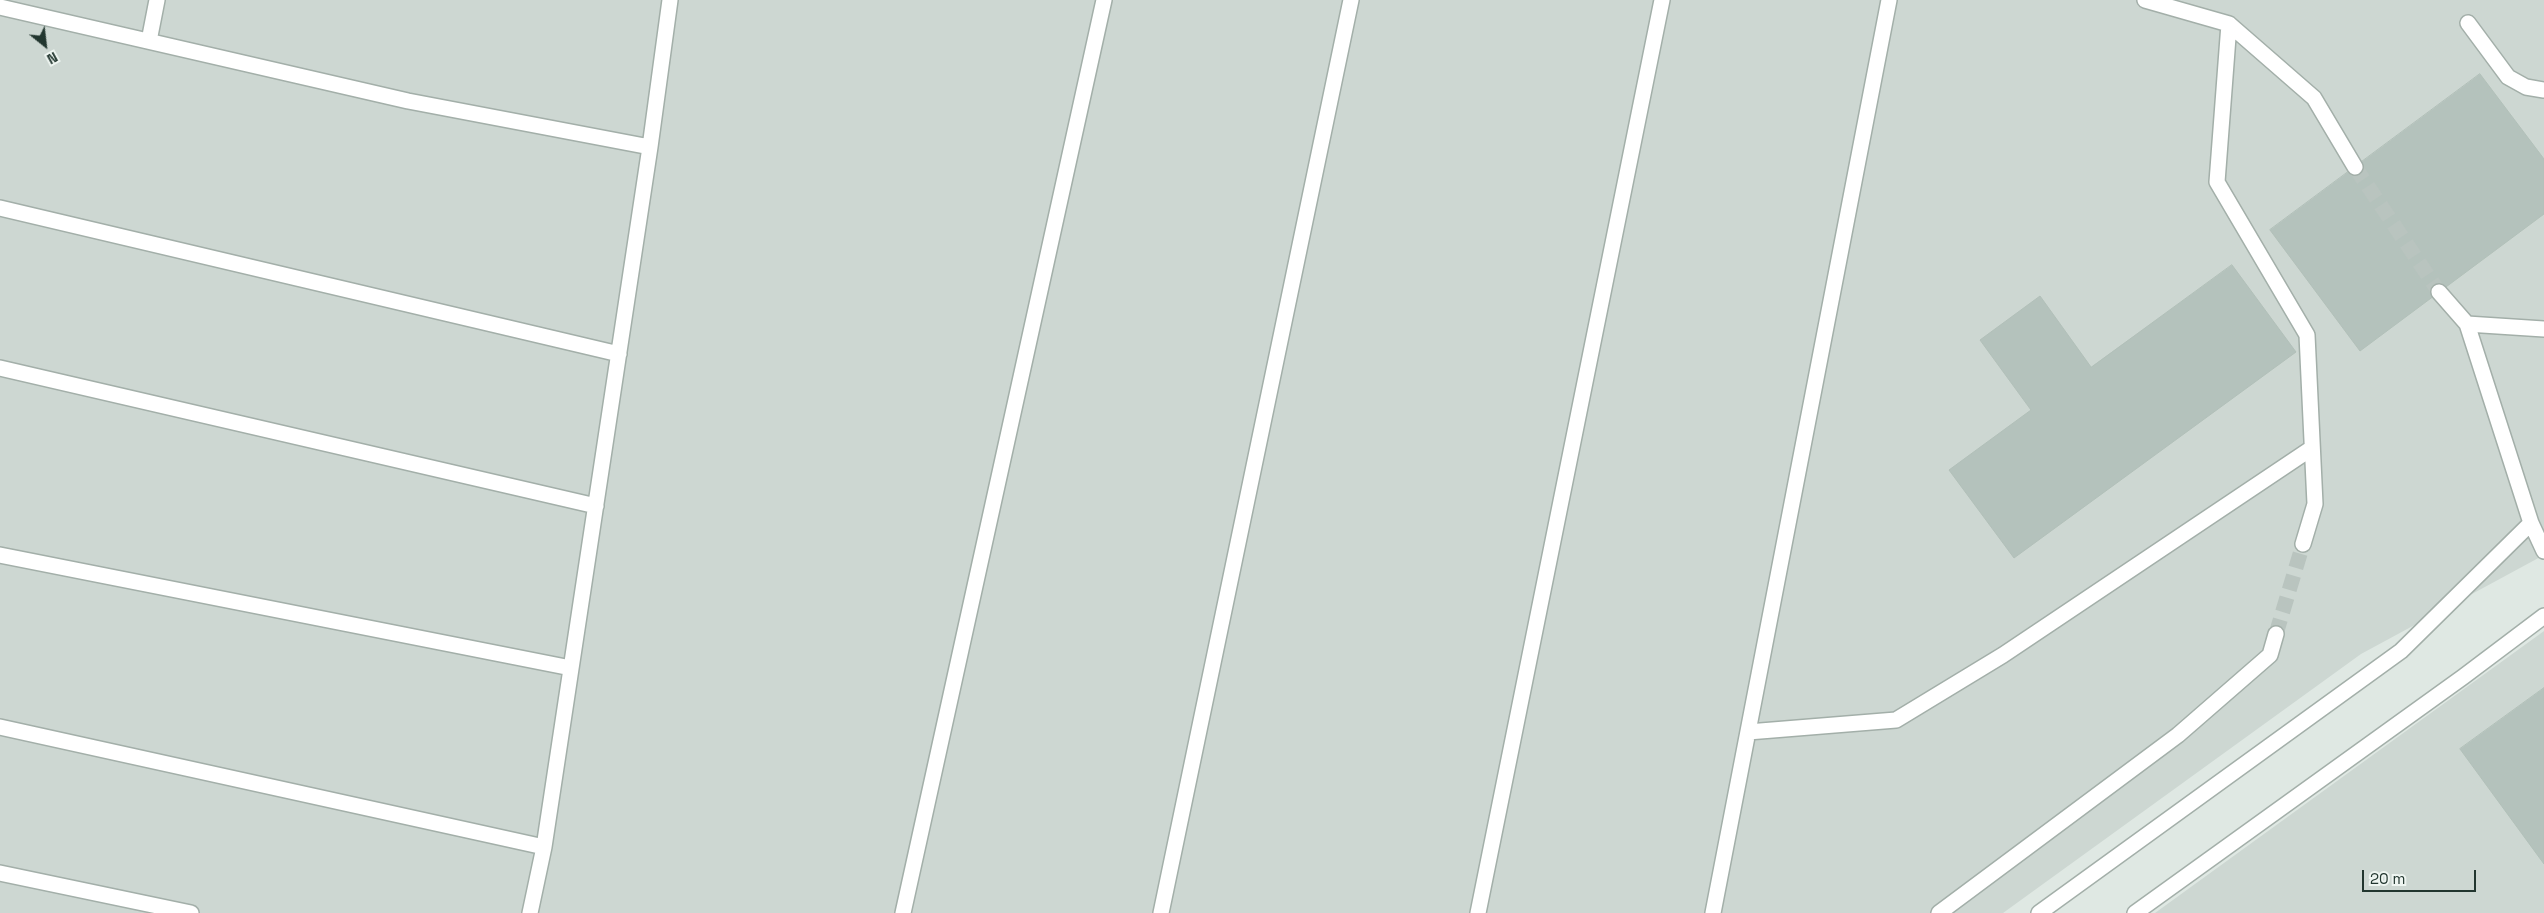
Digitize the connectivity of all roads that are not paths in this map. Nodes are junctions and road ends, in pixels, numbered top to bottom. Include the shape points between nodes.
1 (157, 0) edge
2 (670, 0) edge
3 (1104, 0) edge
4 (1351, 0) edge
5 (1662, 0) edge
6 (1889, 0) edge
7 (2144, 0) edge
8 (0, 6) edge
9 (2468, 23) dead end
10 (2229, 24) junction
11 (149, 41) junction
12 (2544, 90) edge
13 (650, 147) junction
14 (2355, 167) tunnel mouth
15 (0, 208) edge
16 (2439, 292) tunnel mouth
17 (2467, 324) junction
18 (2544, 329) edge
19 (619, 354) junction
20 (0, 368) edge
21 (2312, 448) junction
22 (596, 506) junction
23 (2531, 523) junction
24 (2303, 544) tunnel mouth
25 (2544, 551) edge
26 (0, 556) edge
27 (2544, 616) edge
28 (2276, 634) tunnel mouth
29 (571, 668) junction
30 (0, 727) edge
31 (1748, 732) junction
32 (544, 847) junction
33 (0, 873) edge
34 (191, 913) edge
35 (530, 913) edge
36 (903, 913) edge
37 (1161, 913) edge
38 (1478, 913) edge
39 (1713, 913) edge
40 (1939, 913) edge
41 (2038, 913) edge
42 (2135, 913) edge

1 - 11 street
2 - 13 street
3 - 36 street
4 - 37 street
5 - 38 street
6 - 31 street
7 - 10 street
8 - 11 street
9 - 12 street via 2508,77 2526,87
10 - 14 street via 2314,98
10 - 21 street via 2217,182 2307,335
11 - 13 street via 408,101
13 - 19 street
15 - 19 street
16 - 17 street
17 - 18 street
17 - 23 street
19 - 22 street
20 - 22 street
21 - 24 street via 2315,504
21 - 31 street via 2003,655 1896,720
22 - 29 street
23 - 25 street
23 - 41 street via 2401,651
26 - 29 street
27 - 42 street
28 - 40 street via 2270,655 2178,735
29 - 32 street
30 - 32 street
31 - 39 street
32 - 35 street
33 - 34 street

